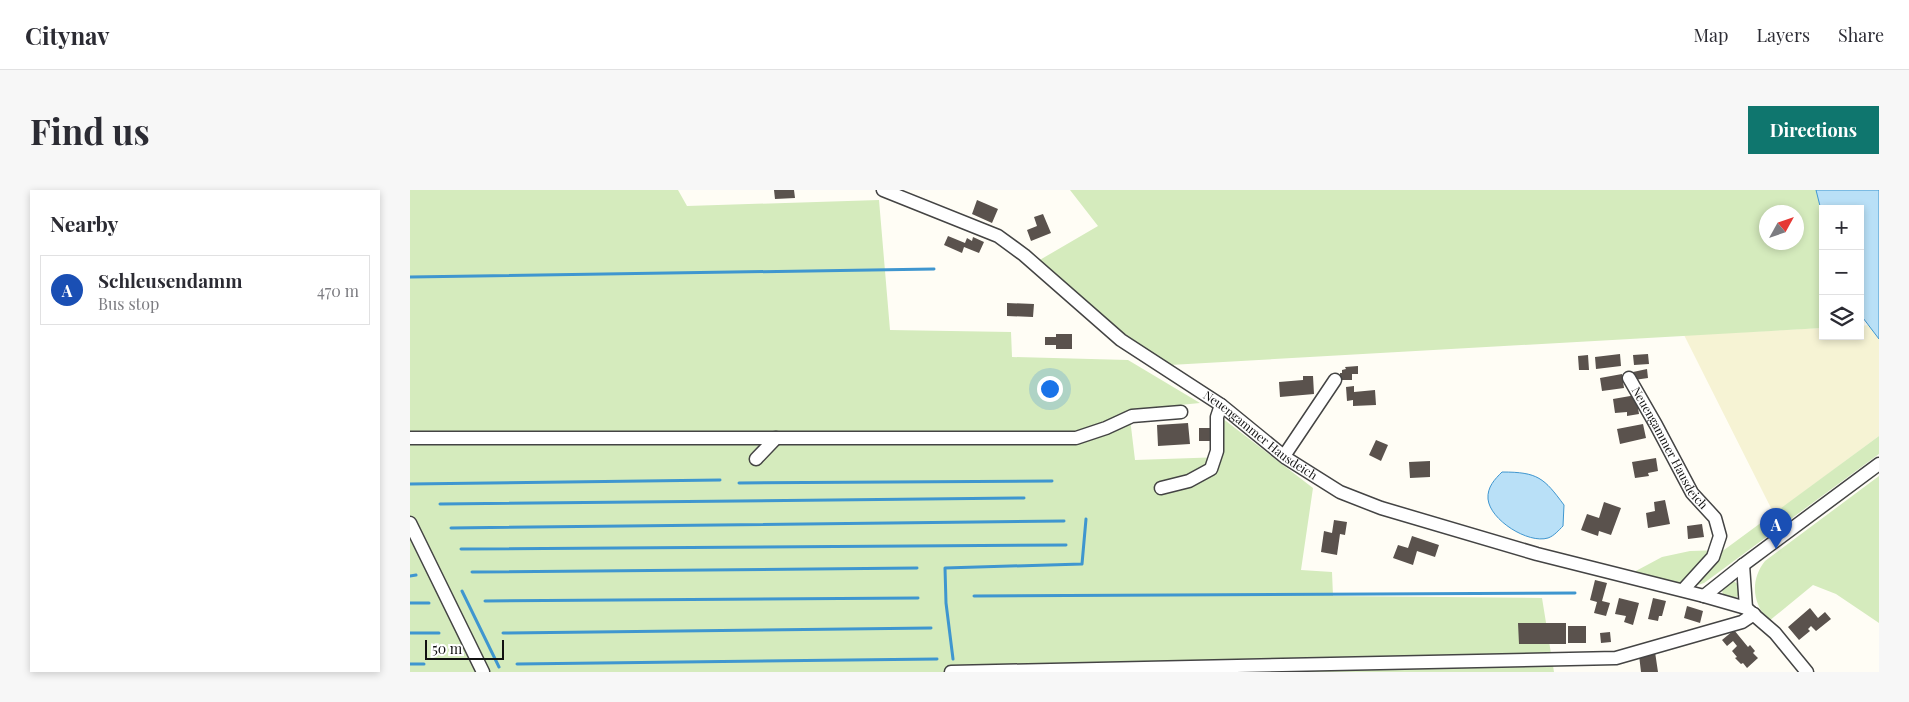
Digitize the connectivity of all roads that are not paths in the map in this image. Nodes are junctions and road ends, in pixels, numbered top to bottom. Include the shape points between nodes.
1 (883, 190) edge
2 (1629, 378) dead end
3 (1335, 380) dead end
4 (1221, 406) junction
5 (1182, 412) dead end
6 (410, 438) edge
7 (776, 438) junction
8 (1284, 456) junction
9 (756, 459) dead end
10 (1879, 464) edge
11 (1161, 488) dead end
12 (410, 523) edge
13 (1743, 565) junction
14 (1683, 590) junction
15 (1704, 596) junction
16 (1750, 611) junction
17 (1242, 665) junction
18 (483, 672) edge
19 (951, 672) edge
20 (1221, 672) edge
21 (1808, 672) edge

1 - 4 street, Neuengammer Hausdeich via 998,236 1121,340
2 - 14 street, Neuengammer Hausdeich via 1692,493 1715,518 1720,536 1713,558
3 - 8 street
4 - 8 street, Neuengammer Hausdeich
4 - 11 street via 1217,417 1217,451 1211,469 1189,481
5 - 7 street via 1132,416 1076,438
6 - 7 street
7 - 9 street
8 - 14 street, Neuengammer Hausdeich via 1340,492 1381,508 1537,554
10 - 13 street
12 - 18 street
13 - 15 street
13 - 16 street
14 - 15 street, Neuengammer Hausdeich
15 - 16 street, Neuengammer Hausdeich
16 - 17 street via 1742,622 1616,658
16 - 21 street, Neuengammer Hausdeich via 1775,633
17 - 19 street
17 - 20 street

